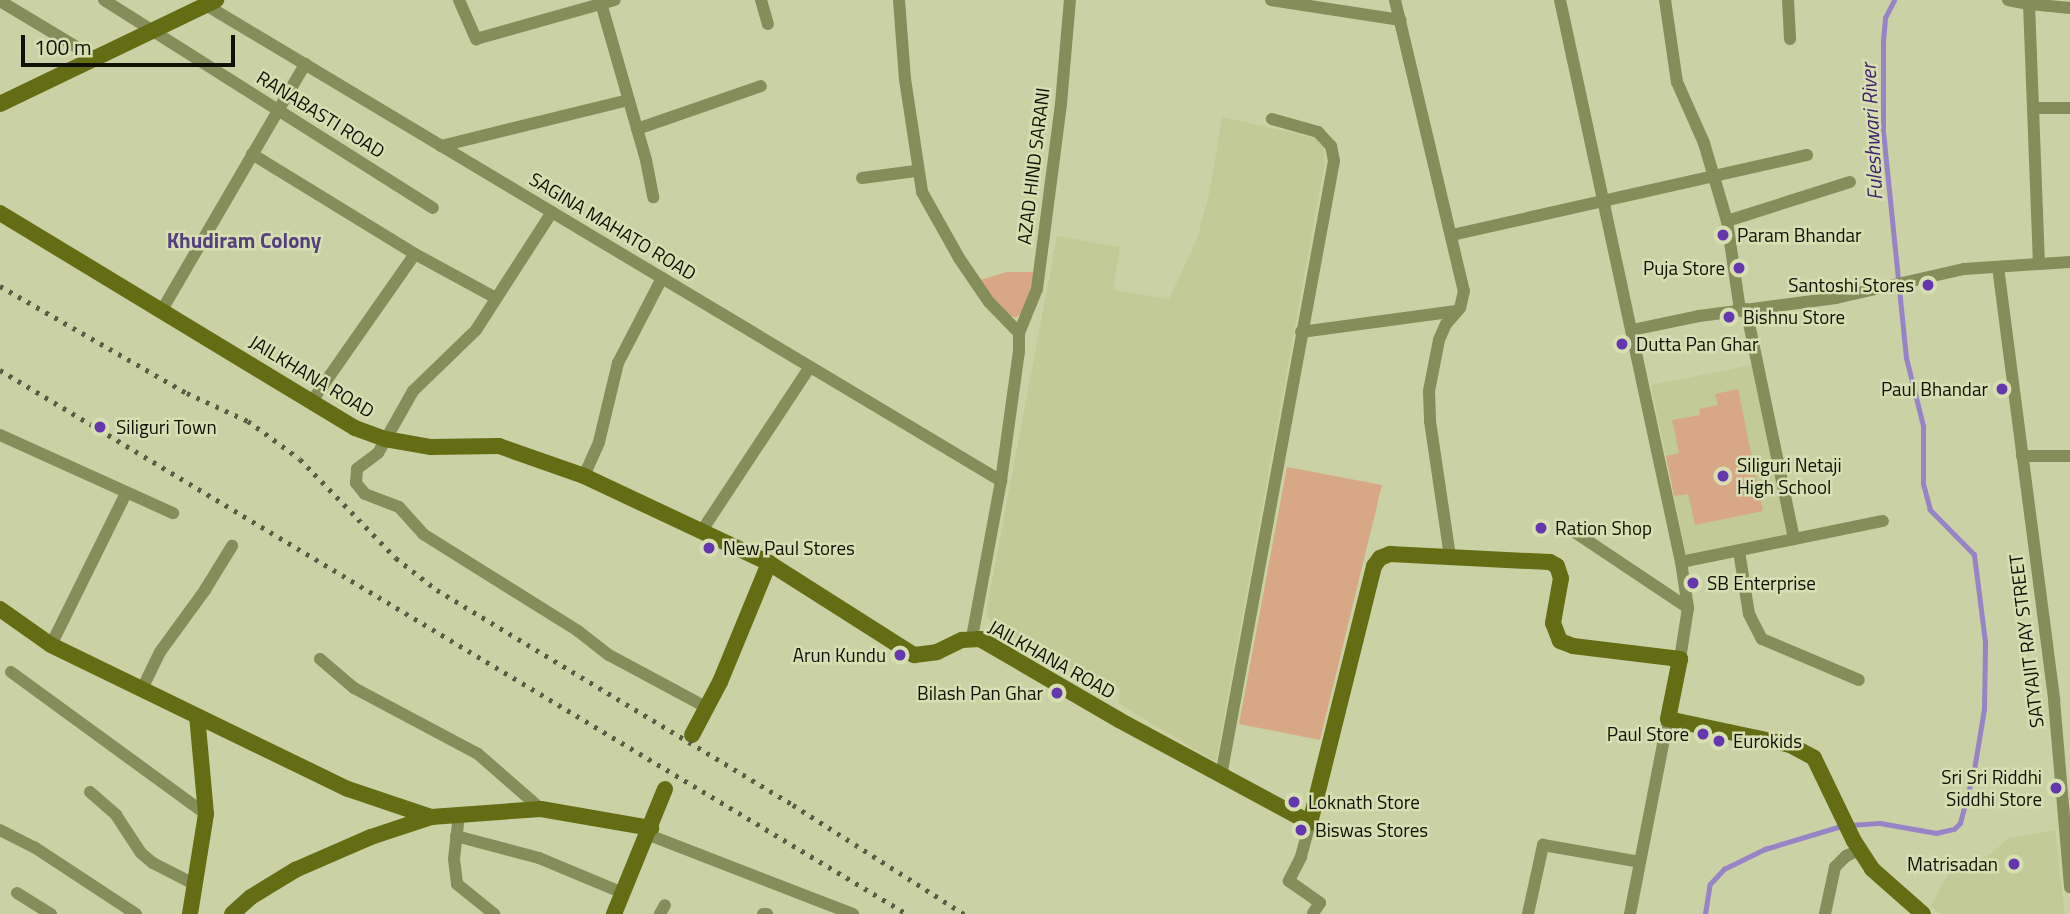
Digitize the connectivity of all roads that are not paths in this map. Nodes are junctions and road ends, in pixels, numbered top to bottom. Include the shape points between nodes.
1 (104, 0) edge
2 (459, 0) edge
3 (615, 0) edge
4 (761, 0) edge
5 (899, 0) edge
6 (1070, 0) edge
7 (1271, 0) edge
8 (1395, 0) edge
9 (1560, 0) edge
10 (1665, 0) edge
11 (1788, 0) edge
12 (2008, 0) edge
13 (0, 1) edge
14 (211, 2) edge
15 (601, 3) junction
16 (2029, 4) junction
17 (2070, 8) edge
18 (1400, 20) junction
19 (768, 24) dead end
20 (154, 30) junction
21 (1790, 39) dead end
22 (95, 58) junction
23 (305, 64) junction
24 (761, 86) dead end
25 (628, 100) junction
26 (0, 104) edge
27 (279, 108) junction
28 (2033, 108) junction
29 (2070, 108) edge
30 (1272, 119) dead end
31 (637, 129) junction
32 (441, 146) junction
33 (252, 154) junction
34 (1807, 155) dead end
35 (916, 170) junction
36 (862, 178) dead end
37 (1716, 178) junction
38 (1850, 182) dead end
39 (653, 197) dead end
40 (1602, 203) junction
41 (433, 208) dead end
42 (552, 212) junction
43 (0, 213) edge
44 (1727, 220) junction
45 (1452, 235) junction
46 (415, 254) junction
47 (2070, 262) edge
48 (2039, 264) junction
49 (1998, 267) junction
50 (662, 278) junction
51 (496, 298) junction
52 (1743, 309) junction
53 (162, 310) junction
54 (1457, 311) junction
55 (1632, 330) junction
56 (1301, 332) junction
57 (1019, 333) junction
58 (810, 367) junction
59 (312, 401) junction
60 (0, 435) edge
61 (384, 439) junction
62 (2022, 456) junction
63 (2070, 456) edge
64 (584, 476) junction
65 (1000, 481) junction
66 (126, 493) junction
67 (173, 513) dead end
68 (1883, 521) dead end
69 (701, 532) junction
70 (1576, 533) dead end
71 (1794, 539) junction
72 (232, 546) dead end
73 (1739, 551) junction
74 (1450, 555) junction
75 (1681, 562) junction
76 (769, 563) junction
77 (1688, 608) junction
78 (0, 609) edge
79 (971, 638) junction
80 (51, 645) junction
81 (320, 659) dead end
82 (1680, 659) junction
83 (11, 672) dead end
84 (1859, 680) dead end
85 (142, 689) junction
86 (708, 708) junction
87 (197, 716) junction
88 (1668, 719) junction
89 (692, 735) dead end
90 (1221, 776) junction
91 (2066, 782) edge
92 (666, 789) dead end
93 (90, 792) dead end
94 (541, 809) junction
95 (206, 814) junction
96 (458, 815) junction
97 (431, 817) junction
98 (1310, 823) junction
99 (0, 831) edge
100 (650, 831) junction
101 (456, 836) junction
102 (1856, 845) junction
103 (1640, 862) junction
104 (196, 885) junction
105 (2070, 887) edge
106 (17, 893) dead end
107 (623, 893) junction
108 (1313, 913) edge
109 (51, 914) edge
110 (136, 914) edge
111 (190, 914) edge
112 (232, 914) edge
113 (494, 914) edge
114 (614, 914) edge
115 (853, 914) edge
116 (1528, 914) edge
117 (1630, 914) edge
118 (1825, 914) edge
119 (1922, 914) edge

1 - 20 street, RANABASTI ROAD
2 - 15 street via 476,39
3 - 15 street
4 - 19 street
5 - 35 street
6 - 57 street, AZAD HIND SARANI via 1037,289
7 - 18 street
8 - 18 street
9 - 40 street
10 - 37 street via 1677,82
11 - 21 street
12 - 16 street
13 - 22 street
14 - 20 street
14 - 23 street, SAGINA MAHATO ROAD
15 - 25 street
16 - 17 street
16 - 28 street
18 - 45 street
20 - 22 street
20 - 27 street, RANABASTI ROAD
22 - 26 street
23 - 27 street
23 - 32 street, SAGINA MAHATO ROAD
24 - 31 street
25 - 31 street
25 - 32 street
27 - 33 street
27 - 41 street, RANABASTI ROAD
28 - 29 street
28 - 48 street
30 - 56 street via 1318,132 1333,153
31 - 39 street
32 - 42 street, SAGINA MAHATO ROAD
33 - 46 street
33 - 53 street
34 - 37 street
35 - 36 street
35 - 57 street via 927,205 945,236 989,302
37 - 40 street
37 - 44 street
38 - 44 street
40 - 45 street
40 - 55 street
42 - 50 street, SAGINA MAHATO ROAD
42 - 51 street
43 - 53 street, JAILKHANA ROAD
44 - 52 street
45 - 54 street via 1464,291
46 - 51 street
46 - 59 street
47 - 48 street
48 - 49 street
49 - 52 street via 1964,269 1836,298
49 - 62 street, SATYAJIT RAY STREET
50 - 58 street, SAGINA MAHATO ROAD
50 - 64 street via 618,363 599,442
51 - 61 street via 476,330 413,391
52 - 55 street
52 - 71 street
53 - 59 street, JAILKHANA ROAD
54 - 56 street
54 - 74 street via 1439,340 1429,391
55 - 75 street
56 - 90 street
57 - 65 street, AZAD HIND SARANI
58 - 65 street, SAGINA MAHATO ROAD
58 - 69 street
59 - 61 street, JAILKHANA ROAD via 355,428
60 - 66 street
61 - 64 street, JAILKHANA ROAD via 444,448 499,446
61 - 86 street via 378,453 357,469 359,490 398,507 423,534 609,655
62 - 63 street
62 - 91 street, SATYAJIT RAY STREET
64 - 69 street, JAILKHANA ROAD
65 - 79 street, AZAD HIND SARANI
66 - 67 street
66 - 80 street
68 - 71 street
69 - 76 street, JAILKHANA ROAD
70 - 77 street
71 - 73 street
72 - 85 street via 160,652
73 - 75 street
73 - 84 street via 1749,614 1762,639
74 - 82 street via 1550,562 1557,566 1561,578 1553,623 1560,641
74 - 98 street via 1390,554 1374,566
75 - 77 street
76 - 79 street, JAILKHANA ROAD via 914,655 937,653
76 - 86 street
77 - 82 street
78 - 80 street
79 - 90 street, JAILKHANA ROAD via 989,643
80 - 85 street
81 - 94 street via 354,688 478,754
82 - 88 street
83 - 95 street
85 - 87 street
86 - 89 street
87 - 95 street
87 - 97 street via 348,789
88 - 102 street via 1804,751 1814,758
88 - 103 street
90 - 98 street, JAILKHANA ROAD
91 - 105 street, SATYAJIT RAY STREET
92 - 100 street
93 - 104 street via 116,815 141,853
94 - 96 street
94 - 100 street
95 - 104 street
96 - 97 street
96 - 101 street
97 - 112 street via 295,870
98 - 108 street via 1289,881 1320,903
99 - 110 street via 34,847
100 - 107 street
100 - 115 street
101 - 107 street via 539,858
101 - 113 street via 453,873 457,884
102 - 118 street via 1835,867
102 - 119 street via 1884,883
103 - 116 street via 1543,845
103 - 117 street
104 - 111 street
106 - 109 street
107 - 114 street

